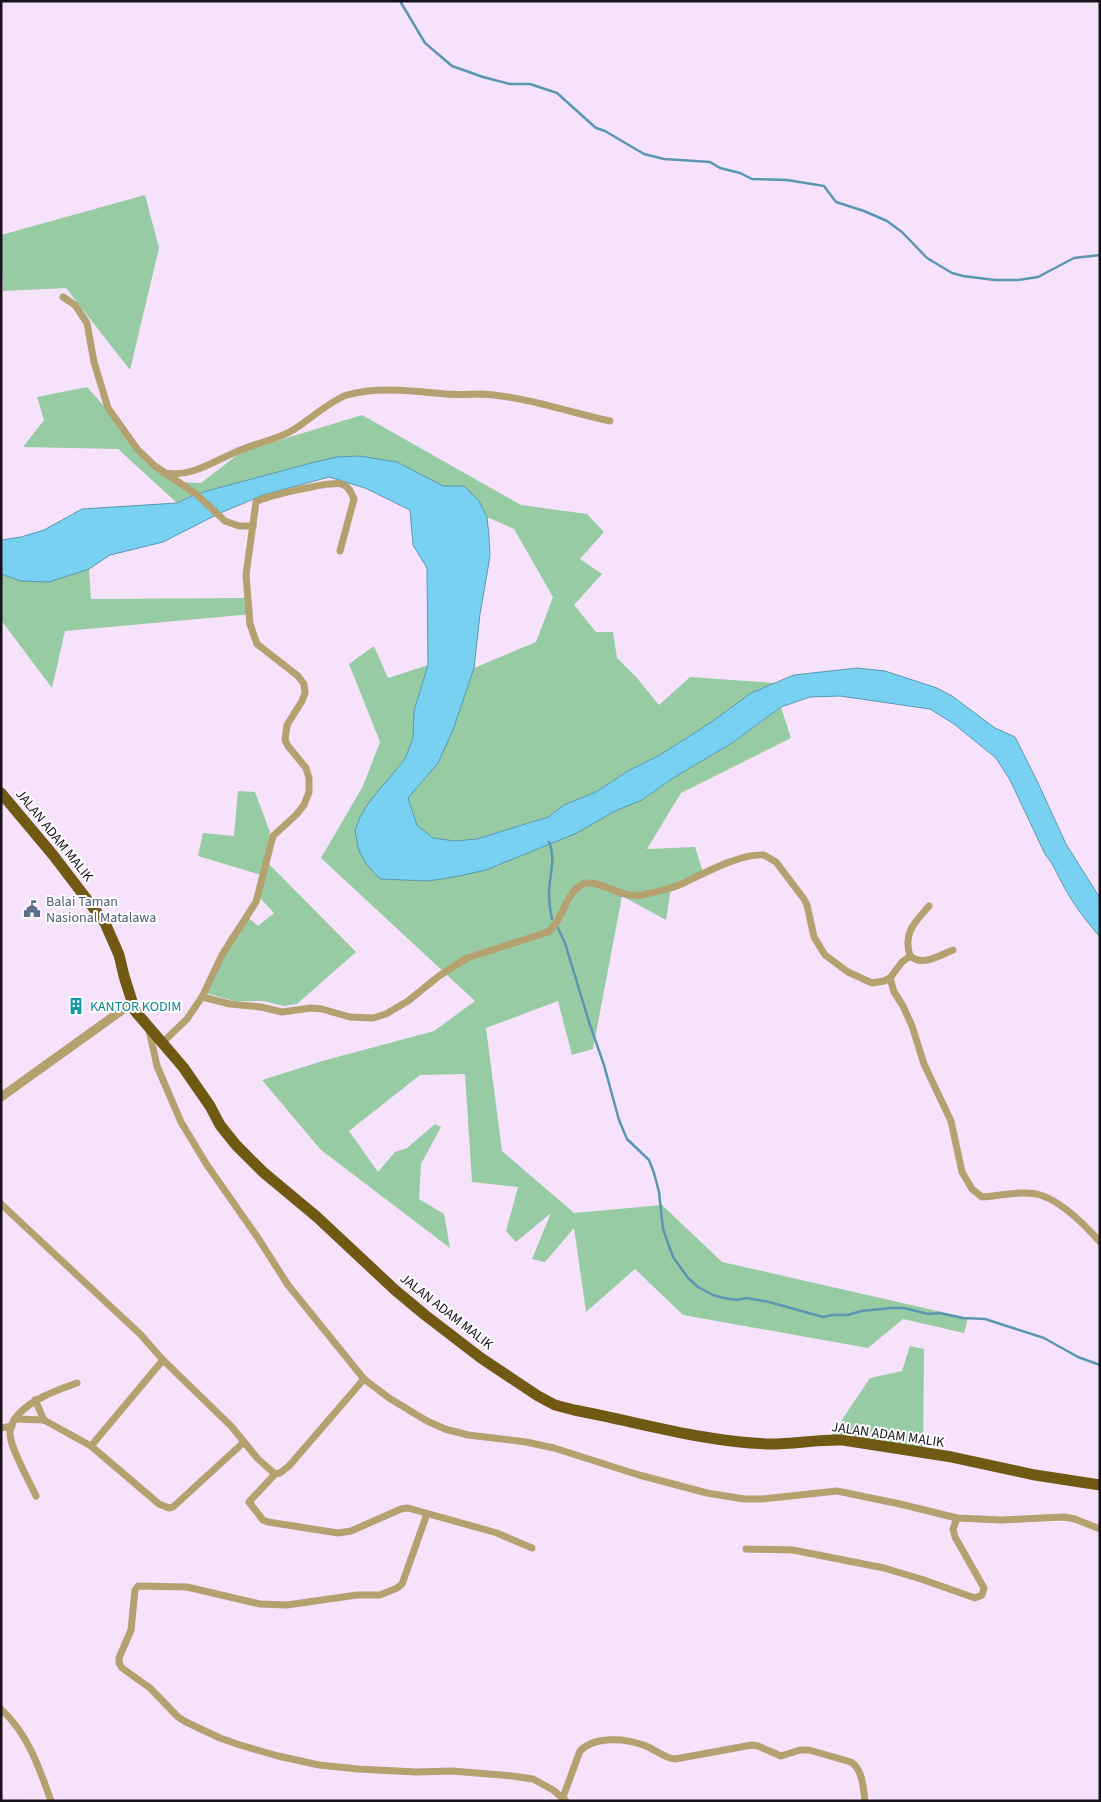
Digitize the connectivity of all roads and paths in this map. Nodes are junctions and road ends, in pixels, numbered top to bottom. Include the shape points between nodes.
1 (63, 297) dead end
2 (610, 422) dead end
3 (164, 473) junction
4 (253, 526) junction
5 (340, 551) dead end
6 (1, 793) edge
7 (929, 906) dead end
8 (953, 950) dead end
9 (910, 956) junction
10 (890, 978) junction
11 (202, 997) junction
12 (132, 1003) junction
13 (148, 1027) junction
14 (163, 1042) junction
15 (2, 1097) edge
16 (1, 1204) edge
17 (1100, 1242) edge
18 (163, 1360) junction
19 (364, 1379) junction
20 (77, 1383) dead end
21 (35, 1400) junction
22 (44, 1420) junction
23 (14, 1422) junction
24 (1, 1428) edge
25 (244, 1442) junction
26 (91, 1446) junction
27 (275, 1474) junction
28 (1100, 1485) edge
29 (36, 1496) dead end
30 (427, 1514) junction
31 (957, 1518) junction
32 (1100, 1529) edge
33 (532, 1548) dead end
34 (746, 1549) dead end
35 (1, 1709) edge
36 (565, 1799) edge
37 (51, 1801) edge
38 (865, 1801) edge

1 - 3 street via 75,305 87,323 94,362 111,414 141,454
2 - 3 street via 484,394 357,392 343,396 274,439 242,449 187,474
3 - 4 street via 196,494 225,521
4 - 5 street via 255,505 259,500 320,485 346,486 354,499
4 - 11 street via 246,575 250,624 262,650 304,684 305,694 287,725 285,740 306,768 309,792 296,815 273,836 256,902 222,955
6 - 12 highway, JALAN ADAM MALIK via 54,855 105,923 120,955
7 - 9 street via 907,937
8 - 9 street via 927,960
9 - 10 street
10 - 11 street via 872,983 825,956 814,937 804,899 776,862 758,854 672,887 640,895 625,895 591,882 580,885 554,928 548,932 467,958 408,1001 373,1018 350,1017 311,1008 282,1012
10 - 17 street via 951,1121 962,1172 972,1189 982,1197 1040,1194 1069,1212
11 - 14 street via 187,1019
12 - 13 highway, JALAN ADAM MALIK
12 - 15 street
13 - 14 highway, JALAN ADAM MALIK
13 - 19 street via 160,1076 190,1138 288,1285
14 - 28 highway, JALAN ADAM MALIK via 198,1086 226,1134 252,1162 425,1315 481,1358 555,1405 690,1435 770,1444 843,1440
16 - 18 street via 140,1334
18 - 25 street
18 - 26 street
19 - 27 street via 289,1466
19 - 31 street via 400,1406 445,1429 549,1446 707,1493 762,1499 837,1491
20 - 21 street
21 - 22 street
21 - 23 street
22 - 23 street
22 - 26 street
23 - 24 street
23 - 29 street via 10,1432 12,1442
25 - 26 street via 169,1508 159,1504
25 - 27 street
27 - 30 street via 249,1502 268,1522 338,1533 351,1531 404,1508
30 - 33 street via 497,1533
30 - 36 street via 402,1584 380,1595 270,1605 187,1587 138,1586 131,1630 119,1664 150,1688 182,1720 250,1748 320,1765 416,1772 452,1771 533,1779
31 - 32 street via 1064,1517 1075,1518
31 - 34 street via 953,1529 955,1537 984,1588 982,1595 975,1598 884,1568 793,1550
35 - 37 street via 22,1732
36 - 38 street via 580,1751 591,1743 618,1740 643,1745 670,1759 752,1745 781,1756 809,1750 855,1765 860,1772

